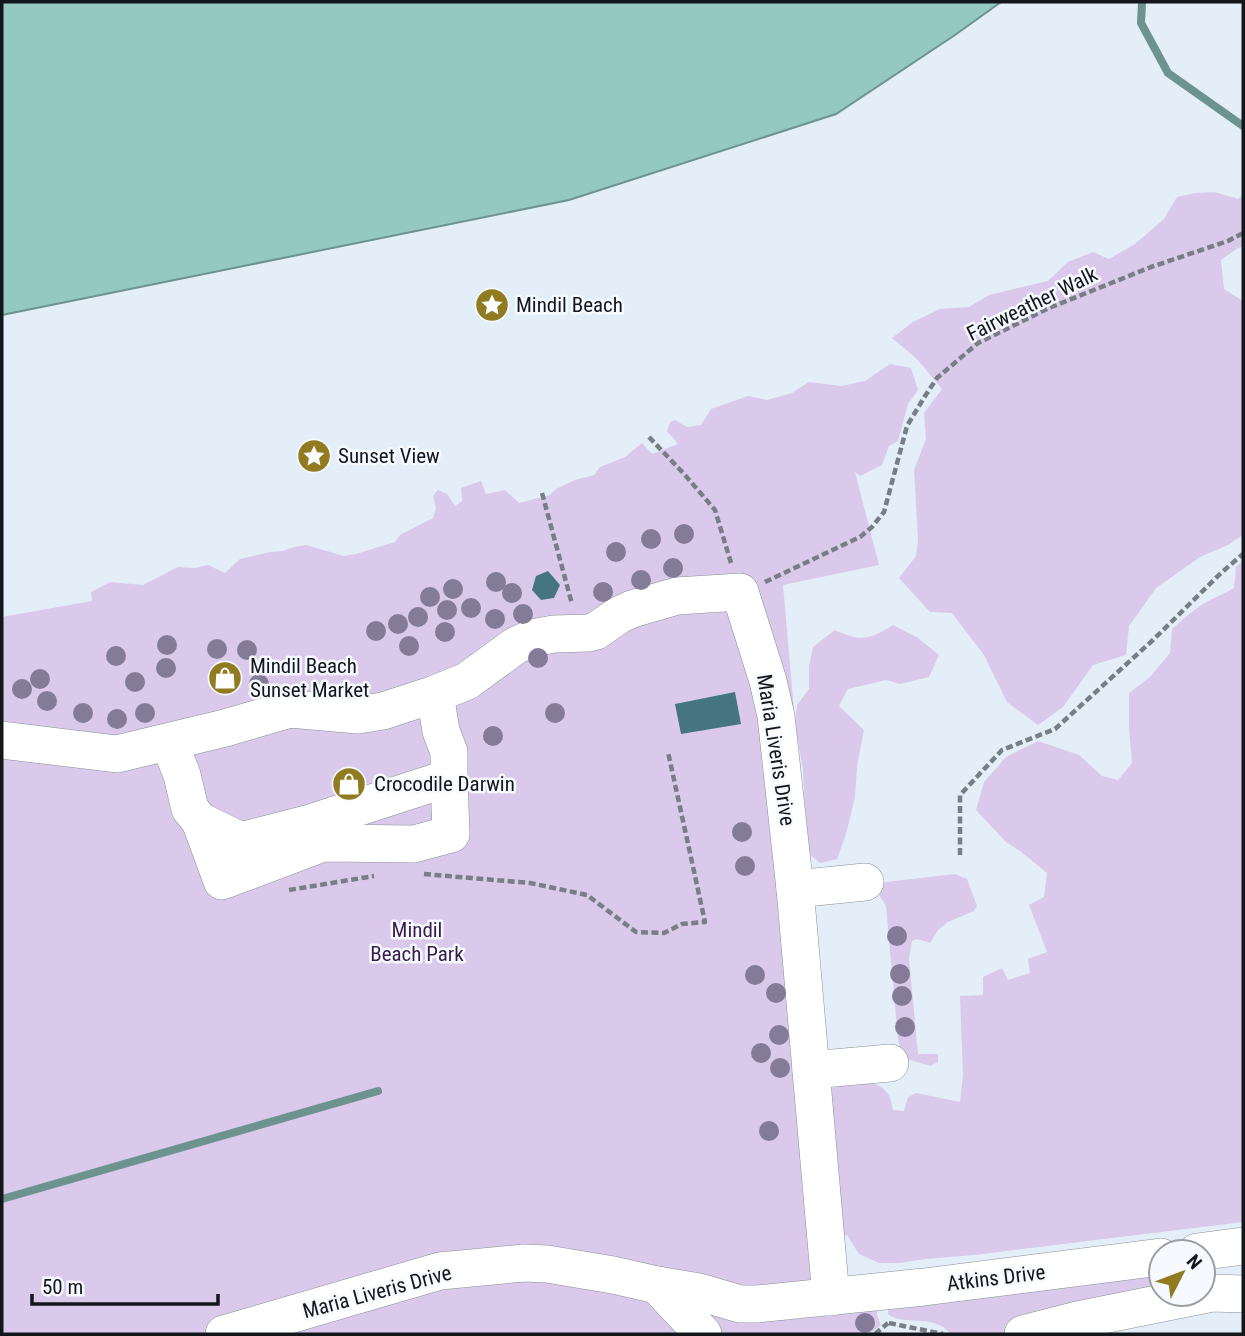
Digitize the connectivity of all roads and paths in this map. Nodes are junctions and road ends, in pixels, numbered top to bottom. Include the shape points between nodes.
1 (1243, 233) edge
2 (649, 437) dead end
3 (542, 493) dead end
4 (1243, 554) edge
5 (740, 592) junction
6 (579, 634) junction
7 (435, 694) junction
8 (2, 740) edge
9 (169, 742) junction
10 (668, 752) dead end
11 (449, 778) junction
12 (200, 821) junction
13 (960, 855) dead end
14 (414, 873) dead end
15 (374, 876) dead end
16 (865, 881) dead end
17 (795, 889) junction
18 (280, 893) dead end
19 (890, 1063) dead end
20 (811, 1070) junction
21 (1243, 1246) edge
22 (1217, 1249) edge
23 (1147, 1259) edge
24 (657, 1285) junction
25 (1243, 1294) edge
26 (831, 1297) junction
27 (740, 1304) junction
28 (1243, 1306) edge
29 (223, 1334) edge
30 (704, 1334) edge
31 (711, 1334) edge
32 (875, 1334) edge
33 (943, 1334) edge
34 (1023, 1334) edge
35 (1127, 1334) edge

1 - 5 path, Fairweather Walk via 1062,302 978,343 937,378 907,426 884,512 872,527 860,537
2 - 5 path via 715,510
3 - 6 path
4 - 13 path via 1055,729 1002,750 960,795
5 - 6 street via 677,596 632,609 596,631
5 - 17 street, Maria Liveris Drive via 776,716
6 - 7 street via 532,638 475,677
7 - 9 street via 358,715 290,709
7 - 11 street via 449,752
8 - 9 street via 117,754
9 - 12 street via 191,809
10 - 14 path via 705,922 682,924 664,933 636,932 587,895 530,883
11 - 12 street via 241,841
11 - 12 street via 451,834 414,844 323,843 222,881
15 - 18 path
16 - 17 street
17 - 20 street, Maria Liveris Drive
19 - 20 street
20 - 26 street, Maria Liveris Drive
21 - 22 street
23 - 26 street, Atkins Drive
24 - 27 street, Maria Liveris Drive
24 - 29 street, Maria Liveris Drive via 547,1264 440,1271
24 - 30 street
25 - 34 street via 1212,1293
26 - 27 street, Maria Liveris Drive
27 - 31 street
28 - 35 street via 1167,1328
32 - 33 path via 888,1323

